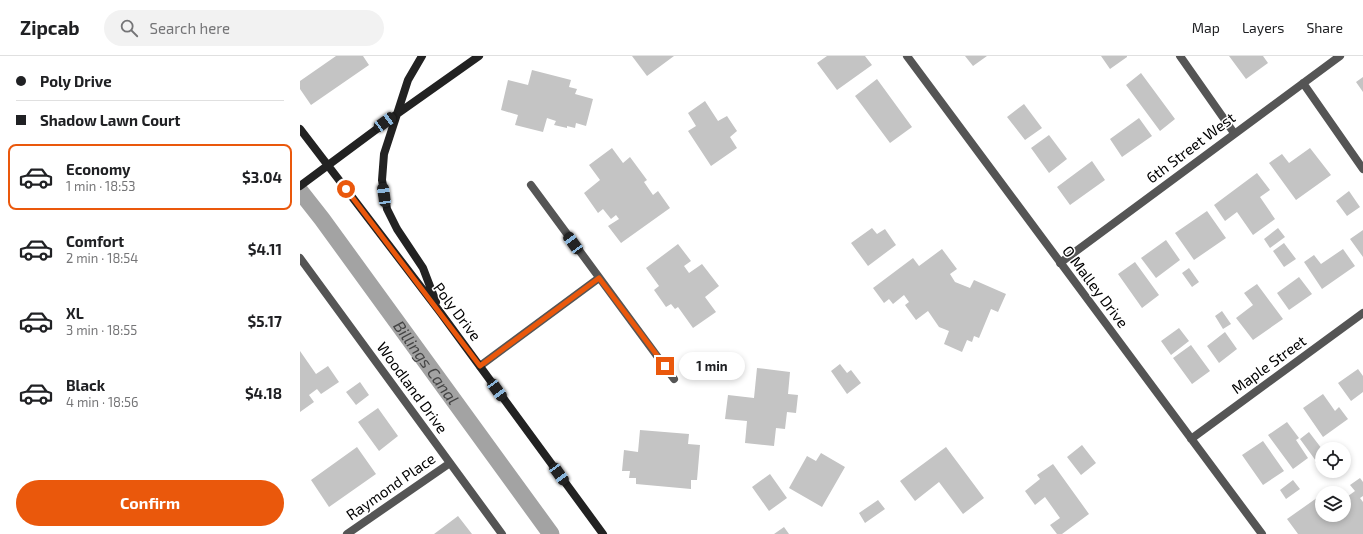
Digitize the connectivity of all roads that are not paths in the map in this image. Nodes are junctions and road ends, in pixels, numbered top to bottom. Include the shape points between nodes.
1 (422, 56) edge
2 (479, 56) edge
3 (908, 56) edge
4 (1180, 56) edge
5 (1340, 56) edge
6 (1303, 83) junction
7 (396, 114) junction
8 (300, 129) edge
9 (1234, 133) junction
10 (327, 165) junction
11 (1363, 169) edge
12 (531, 185) dead end
13 (300, 186) edge
14 (300, 258) edge
15 (1060, 263) junction
16 (599, 278) junction
17 (440, 312) junction
18 (1363, 313) edge
19 (480, 366) junction
20 (674, 379) dead end
21 (1191, 440) junction
22 (450, 463) junction
23 (347, 534) edge
24 (502, 534) edge
25 (603, 534) edge
26 (1262, 534) edge

1 - 7 street via 408,80
2 - 7 street
3 - 15 street, O Malley Drive
4 - 9 street
5 - 6 street, 6th Street West
6 - 9 street, 6th Street West
6 - 11 street
7 - 10 street
7 - 17 street via 384,154 382,180 387,209 423,268
8 - 10 street, Poly Drive
9 - 15 street, 6th Street West
10 - 13 street
10 - 17 street, Poly Drive
12 - 16 street
14 - 22 street, Woodland Drive
15 - 21 street, O Malley Drive
16 - 19 street
16 - 20 street
17 - 19 street, Poly Drive
18 - 21 street, Maple Street
19 - 25 street, Poly Drive
21 - 26 street, O Malley Drive
22 - 23 street, Raymond Place
22 - 24 street, Woodland Drive

